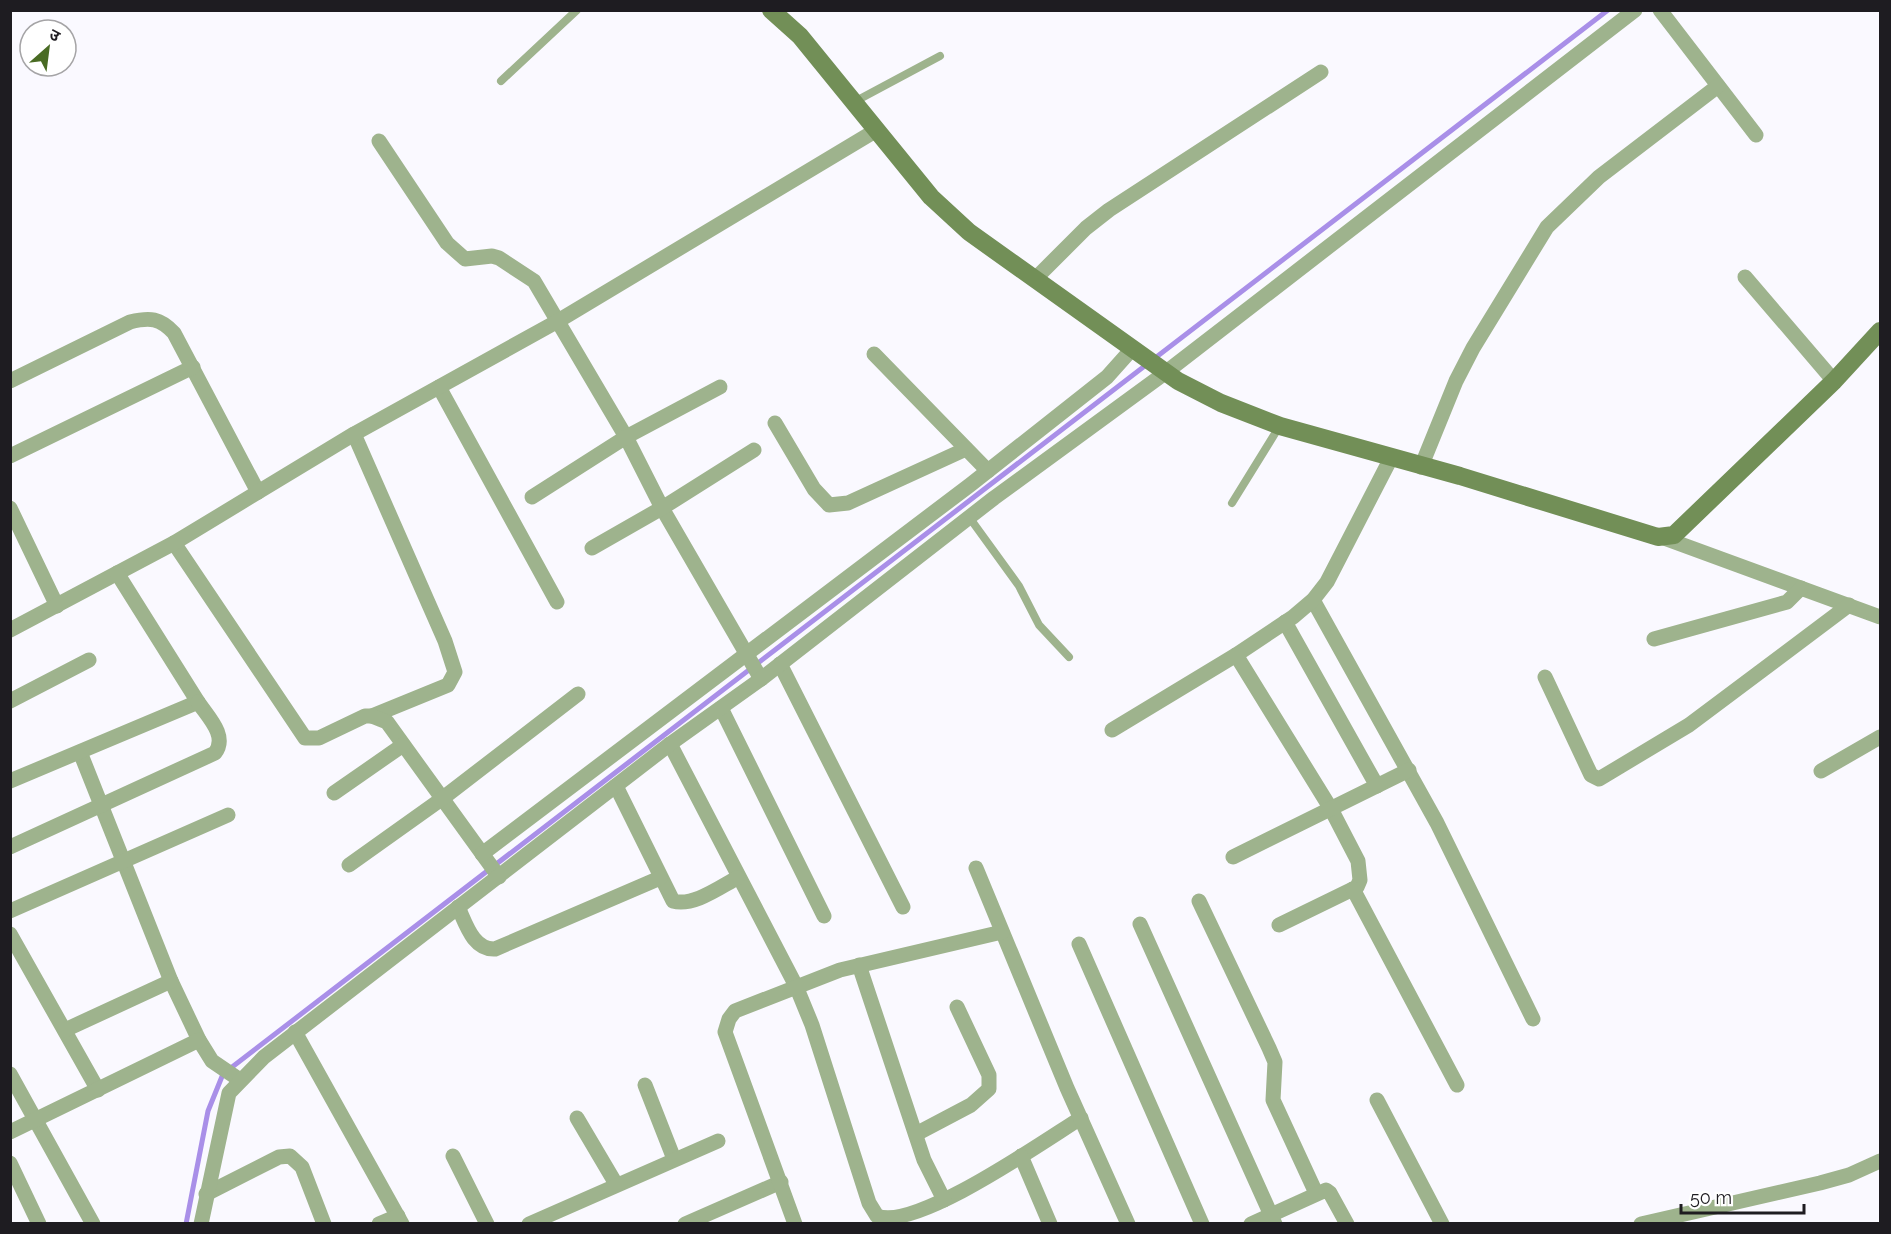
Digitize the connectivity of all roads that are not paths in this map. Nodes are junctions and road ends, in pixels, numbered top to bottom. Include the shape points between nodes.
1 (578, 10) edge
2 (1635, 10) edge
3 (1660, 10) edge
4 (773, 11) edge
5 (940, 56) dead end
6 (1321, 72) dead end
7 (501, 81) dead end
8 (1718, 86) junction
9 (853, 103) junction
10 (875, 131) junction
11 (1756, 135) dead end
12 (379, 141) dead end
13 (1745, 277) dead end
14 (1035, 279) junction
15 (558, 321) junction
16 (1881, 331) edge
17 (1134, 351) junction
18 (874, 354) dead end
19 (193, 367) junction
20 (1160, 369) junction
21 (10, 381) edge
22 (1834, 381) junction
23 (440, 387) junction
24 (720, 387) dead end
25 (775, 423) dead end
26 (1280, 426) junction
27 (354, 434) junction
28 (626, 437) junction
29 (966, 449) junction
30 (754, 450) dead end
31 (10, 456) edge
32 (1391, 458) junction
33 (1421, 467) junction
34 (988, 471) junction
35 (258, 492) junction
36 (532, 497) dead end
37 (1232, 503) dead end
38 (10, 508) edge
39 (662, 508) junction
40 (969, 517) junction
41 (1664, 538) junction
42 (174, 543) junction
43 (592, 548) dead end
44 (117, 573) junction
45 (1801, 588) junction
46 (1313, 600) junction
47 (557, 602) dead end
48 (1849, 605) junction
49 (57, 606) junction
50 (1881, 617) edge
51 (1285, 622) junction
52 (10, 630) edge
53 (1654, 639) dead end
54 (1236, 655) junction
55 (1069, 657) dead end
56 (89, 660) dead end
57 (780, 664) junction
58 (754, 666) junction
59 (1545, 678) dead end
60 (578, 694) dead end
61 (10, 701) edge
62 (198, 702) junction
63 (721, 708) junction
64 (372, 716) junction
65 (1112, 730) dead end
66 (1881, 737) edge
67 (670, 744) junction
68 (403, 745) junction
69 (80, 752) junction
70 (1409, 771) junction
71 (1821, 771) dead end
72 (10, 781) edge
73 (616, 786) junction
74 (1377, 786) junction
75 (334, 793) dead end
76 (443, 798) junction
77 (100, 805) junction
78 (1331, 809) junction
79 (228, 816) dead end
80 (10, 847) edge
81 (1233, 857) dead end
82 (124, 860) junction
83 (349, 865) dead end
84 (490, 866) junction
85 (976, 868) dead end
86 (660, 878) junction
87 (737, 878) junction
88 (1353, 889) junction
89 (1199, 901) dead end
90 (903, 907) dead end
91 (458, 908) junction
92 (10, 911) edge
93 (825, 916) dead end
94 (1140, 924) dead end
95 (1279, 925) dead end
96 (1002, 932) junction
97 (10, 934) edge
98 (1079, 944) dead end
99 (860, 965) junction
100 (171, 981) junction
101 (796, 986) junction
102 (957, 1007) dead end
103 (1533, 1019) dead end
104 (65, 1030) junction
105 (295, 1032) junction
106 (199, 1040) junction
107 (10, 1074) edge
108 (237, 1078) junction
109 (645, 1085) dead end
110 (1457, 1085) dead end
111 (98, 1089) junction
112 (1377, 1100) dead end
113 (577, 1118) dead end
114 (1081, 1118) junction
115 (36, 1120) junction
116 (10, 1132) edge
117 (916, 1134) junction
118 (718, 1141) dead end
119 (453, 1156) dead end
120 (1021, 1156) junction
121 (674, 1159) junction
122 (1881, 1161) edge
123 (10, 1163) edge
124 (781, 1182) junction
125 (616, 1184) junction
126 (1316, 1193) junction
127 (206, 1194) junction
128 (944, 1200) junction
129 (1700, 1216) edge
130 (714, 1218) edge
131 (1273, 1219) edge
132 (400, 1220) edge
133 (39, 1224) edge
134 (93, 1224) edge
135 (201, 1224) edge
136 (324, 1224) edge
137 (380, 1224) edge
138 (487, 1224) edge
139 (529, 1224) edge
140 (686, 1224) edge
141 (795, 1224) edge
142 (1050, 1224) edge
143 (1128, 1224) edge
144 (1202, 1224) edge
145 (1251, 1224) edge
146 (1347, 1224) edge
147 (1442, 1224) edge
148 (1641, 1224) edge

1 - 7 lane
2 - 20 street
3 - 8 street
4 - 9 street via 800,36
5 - 9 lane
6 - 14 street via 1109,210
8 - 11 street
8 - 33 street via 1599,177 1547,227 1473,348
9 - 10 street
10 - 14 street via 932,197 969,232
10 - 15 street
12 - 15 street via 457,254 465,259 492,256 512,264 534,280
13 - 22 street
14 - 17 street
15 - 23 street
15 - 28 street
16 - 22 street
17 - 20 street
17 - 34 street
18 - 29 street
19 - 21 street via 174,333 165,324 146,318
19 - 31 street
19 - 35 street
20 - 26 street via 1221,403
20 - 40 street
22 - 41 street via 1674,535
23 - 27 street
23 - 47 street
24 - 28 street
25 - 29 street via 814,489 829,505 848,503
26 - 32 street
26 - 37 lane
27 - 35 street
27 - 64 street via 455,672 448,685
28 - 36 street
28 - 39 street
29 - 34 street
30 - 39 street
32 - 33 street
32 - 46 street via 1327,582
33 - 41 street
34 - 58 street
35 - 42 street
38 - 49 street
39 - 43 street
39 - 58 street
40 - 55 lane via 1019,586 1039,625
40 - 57 street
41 - 45 street
42 - 44 street
42 - 64 street via 305,738 319,738
44 - 49 street
44 - 62 street
45 - 48 street
45 - 53 street via 1780,605
46 - 51 street
46 - 70 street
48 - 50 street
48 - 59 street via 1689,725 1599,779 1591,776
49 - 52 street
51 - 54 street
51 - 74 street
54 - 65 street
54 - 78 street
56 - 61 street
57 - 58 street
57 - 90 street
58 - 63 street
58 - 84 street
60 - 76 street
62 - 69 street
62 - 77 street via 220,738 215,753
63 - 67 street
63 - 93 street
64 - 68 street via 387,722
66 - 71 street
67 - 73 street
67 - 87 street
68 - 75 street
68 - 76 street
69 - 72 street
69 - 77 street
70 - 74 street
70 - 103 street
73 - 84 street
73 - 86 street
74 - 78 street
76 - 83 street
76 - 84 street
77 - 80 street
77 - 82 street
78 - 81 street
78 - 88 street via 1358,861 1360,880
79 - 82 street
82 - 92 street
82 - 100 street
84 - 91 street
85 - 96 street
86 - 87 street via 673,901 681,903
86 - 91 street via 495,949 486,949 476,942
87 - 101 street
88 - 95 street
88 - 110 street
89 - 126 street via 1272,1055 1273,1100
91 - 105 street
94 - 131 street
96 - 99 street
96 - 114 street
97 - 104 street
98 - 144 street
99 - 101 street
99 - 117 street
100 - 104 street
100 - 106 street
101 - 124 street via 735,1011 725,1032
101 - 128 street via 873,1212 884,1219 894,1219
102 - 117 street via 989,1076 989,1089 971,1106
104 - 111 street
105 - 108 street
105 - 132 street
106 - 108 street via 218,1065
106 - 111 street
107 - 115 street
108 - 127 street via 229,1093
109 - 121 street
111 - 115 street
112 - 147 street
113 - 125 street
114 - 120 street
114 - 143 street
115 - 116 street
115 - 134 street
117 - 128 street
118 - 121 street
119 - 138 street
120 - 128 street
120 - 142 street
121 - 125 street
122 - 129 street via 1849,1175
123 - 133 street
124 - 130 street
124 - 141 street
125 - 139 street
126 - 131 street
126 - 146 street via 1330,1193
127 - 135 street
127 - 136 street via 279,1157 290,1156 302,1167
129 - 148 street
130 - 140 street
131 - 145 street
132 - 137 street

